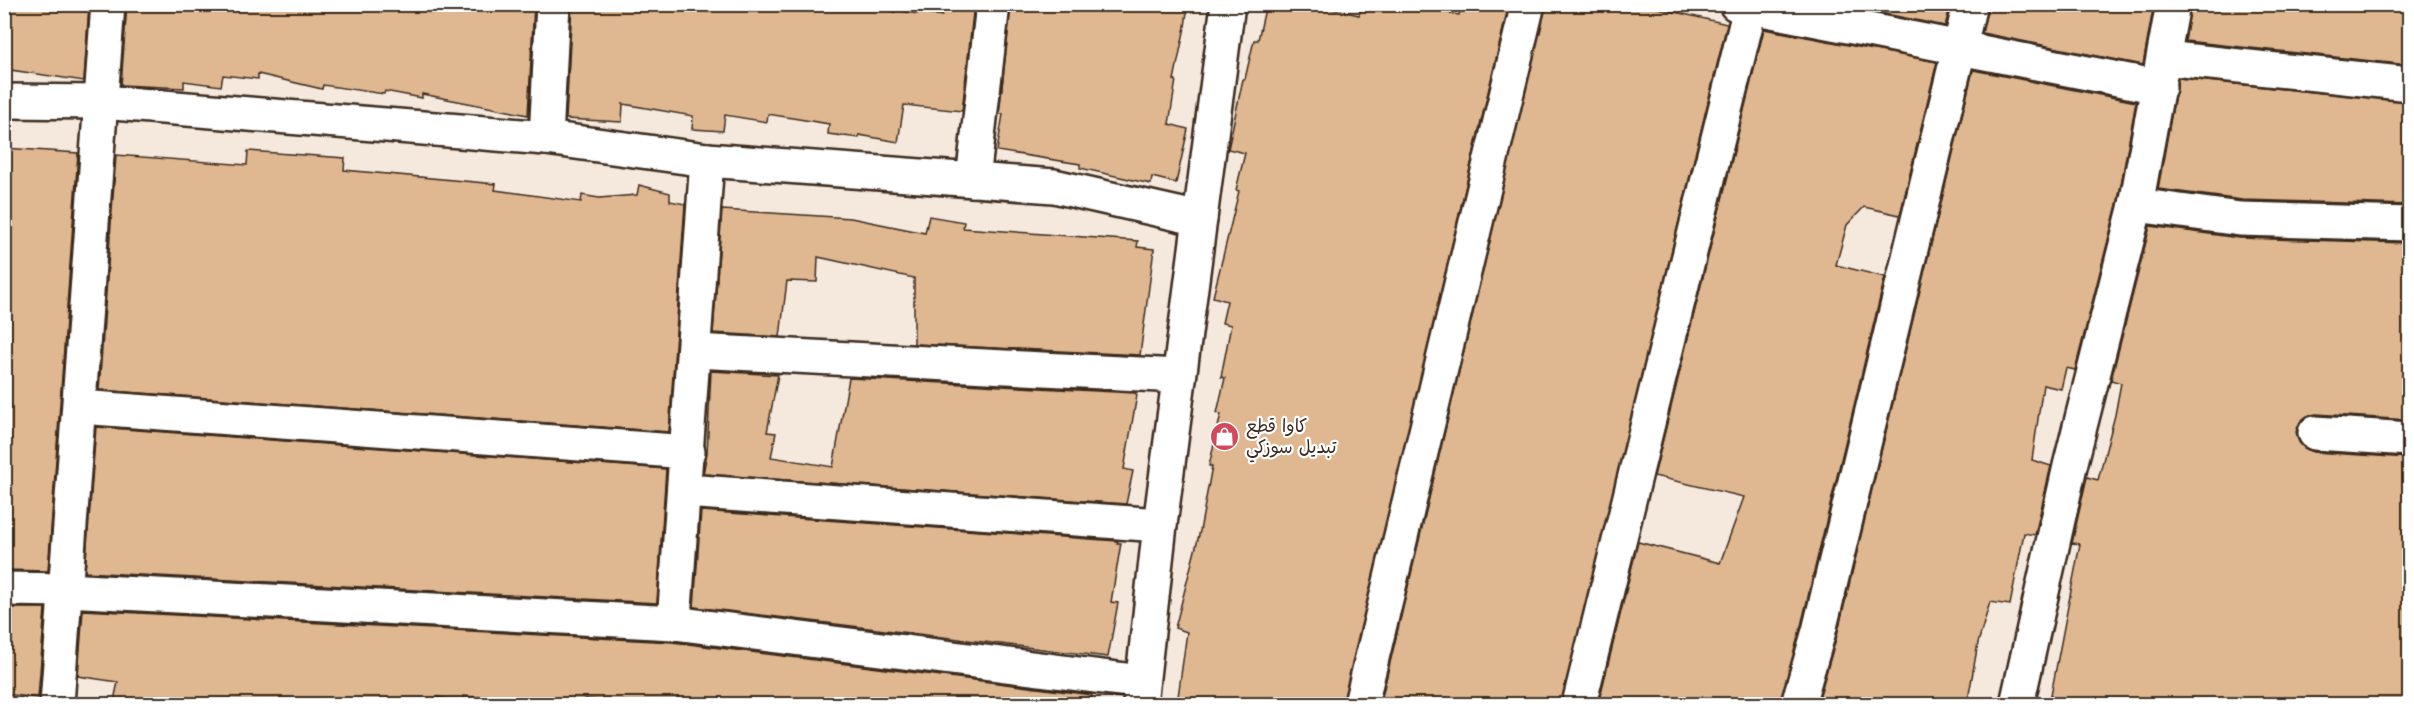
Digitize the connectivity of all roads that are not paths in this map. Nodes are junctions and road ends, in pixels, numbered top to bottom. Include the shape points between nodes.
1 (108, 4) edge
2 (553, 4) edge
3 (993, 4) edge
4 (1228, 4) edge
5 (1528, 4) edge
6 (1970, 4) edge
7 (2173, 4) edge
8 (1746, 5) edge
9 (1961, 48) junction
10 (2162, 72) junction
11 (2409, 84) edge
12 (4, 101) edge
13 (101, 102) junction
14 (546, 138) junction
15 (707, 160) junction
16 (973, 180) junction
17 (2136, 205) junction
18 (1200, 219) junction
19 (2409, 224) edge
20 (695, 351) junction
21 (1179, 376) junction
22 (80, 407) junction
23 (2315, 433) dead end
24 (2409, 439) edge
25 (688, 452) junction
26 (685, 491) junction
27 (1160, 525) junction
28 (4, 589) edge
29 (66, 590) junction
30 (674, 623) junction
31 (1141, 693) edge
32 (57, 705) edge
33 (1361, 705) edge
34 (1580, 705) edge
35 (1798, 705) edge
36 (2017, 705) edge

1 - 13 street
2 - 14 street
3 - 16 street
4 - 18 street
5 - 33 street
6 - 9 street
7 - 10 street
8 - 9 street
8 - 34 street
9 - 10 street
9 - 35 street via 1820,631
10 - 11 street
10 - 17 street
12 - 13 street
13 - 14 street
13 - 22 street
14 - 15 street
15 - 16 street
15 - 20 street
16 - 18 street via 1054,186
17 - 19 street via 2240,219
17 - 36 street via 2070,466
18 - 21 street
20 - 21 street
20 - 25 street
21 - 27 street
22 - 25 street
22 - 29 street
23 - 24 street
25 - 26 street
26 - 27 street
26 - 30 street
27 - 31 street
28 - 29 street
29 - 30 street
29 - 32 street
30 - 31 street

